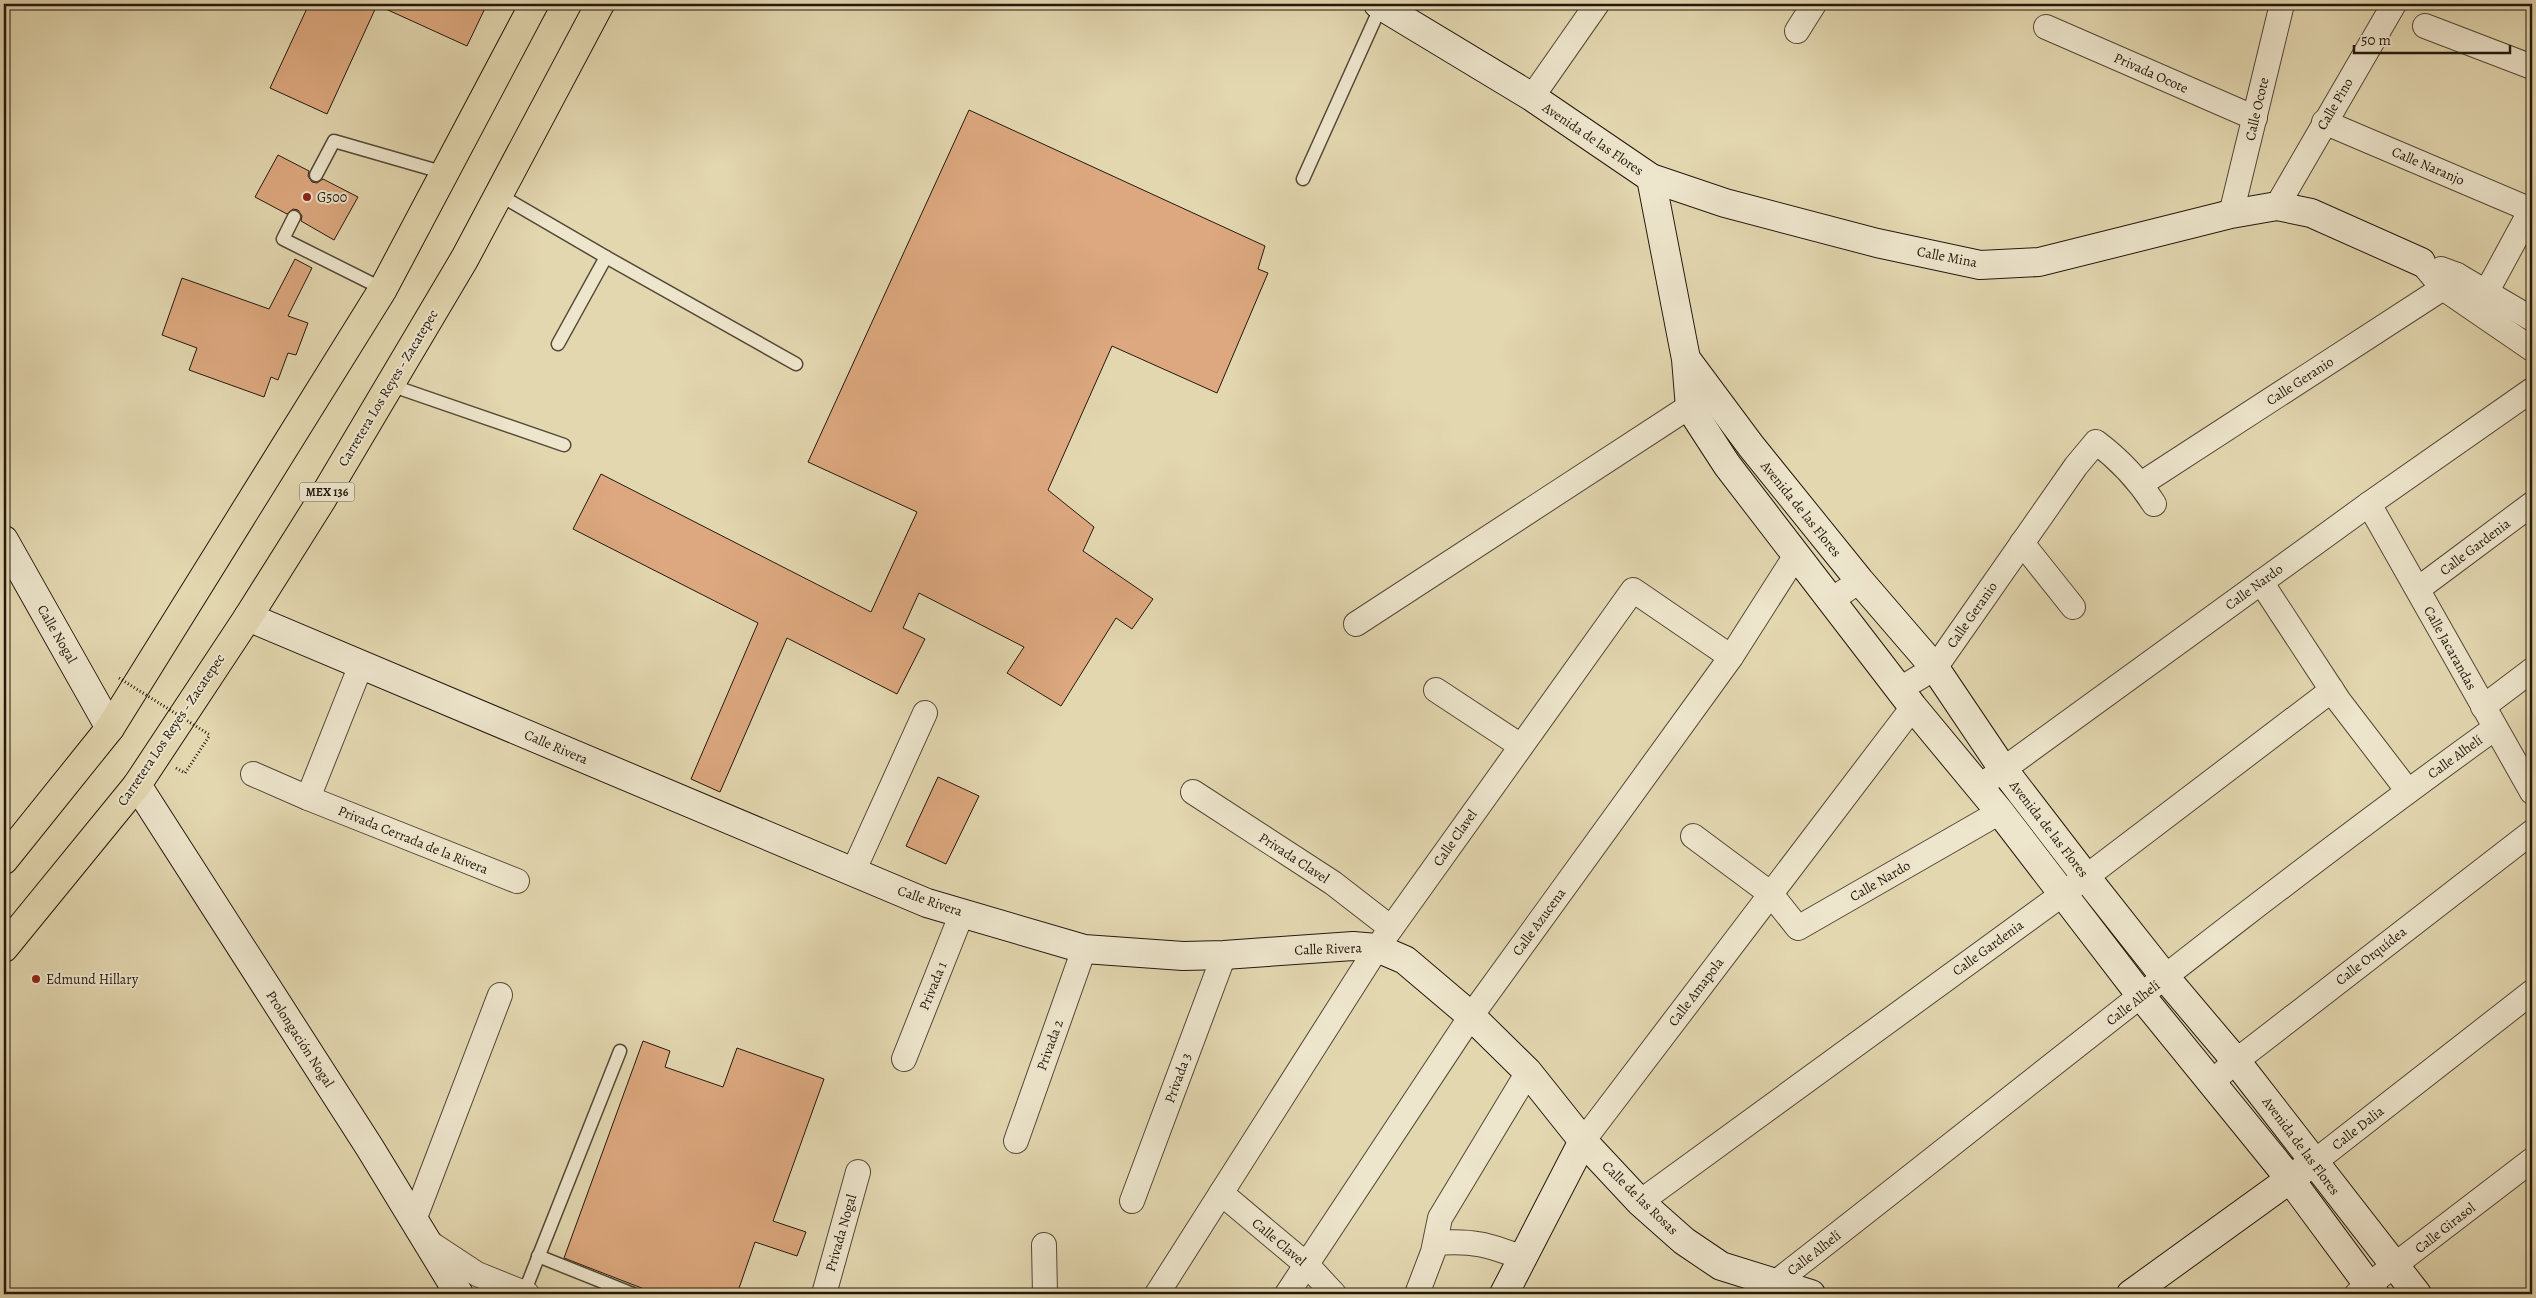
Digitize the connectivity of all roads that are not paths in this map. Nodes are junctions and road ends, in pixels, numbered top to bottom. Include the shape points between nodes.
1 (534, 4) edge
2 (600, 4) edge
3 (1597, 4) edge
4 (1814, 4) edge
5 (2282, 4) edge
6 (2394, 4) edge
7 (1380, 5) edge
8 (2425, 26) dead end
9 (2046, 27) dead end
10 (1797, 31) dead end
11 (2532, 67) edge
12 (1532, 97) junction
13 (2256, 118) junction
14 (2324, 122) junction
15 (445, 173) junction
16 (316, 175) dead end
17 (1651, 178) junction
18 (1303, 179) dead end
19 (498, 194) junction
20 (2278, 206) junction
21 (2532, 209) edge
22 (2231, 214) junction
23 (294, 218) dead end
24 (606, 257) junction
25 (2421, 262) joint
26 (2450, 281) junction
27 (383, 289) junction
28 (2487, 291) junction
29 (2532, 319) edge
30 (558, 344) dead end
31 (2532, 349) edge
32 (796, 364) dead end
33 (390, 386) junction
34 (2532, 390) edge
35 (1700, 400) junction
36 (564, 445) dead end
37 (2141, 484) junction
38 (2154, 504) dead end
39 (2369, 504) junction
40 (2532, 504) edge
41 (4, 540) edge
42 (2022, 543) junction
43 (1796, 554) junction
44 (1860, 581) junction
45 (2261, 582) junction
46 (2418, 590) junction
47 (1831, 600) junction
48 (2073, 607) dead end
49 (248, 617) junction
50 (1356, 624) dead end
51 (1731, 657) junction
52 (361, 665) junction
53 (1935, 668) junction
54 (2532, 670) edge
55 (1436, 690) dead end
56 (2332, 690) junction
57 (1907, 698) junction
58 (2483, 707) junction
59 (925, 713) dead end
60 (110, 728) junction
61 (2495, 728) junction
62 (1521, 746) junction
63 (2003, 769) junction
64 (253, 774) dead end
65 (137, 785) junction
66 (1979, 787) junction
67 (2408, 791) junction
68 (1193, 792) dead end
69 (2532, 792) edge
70 (308, 798) junction
71 (2000, 812) junction
72 (2532, 832) edge
73 (1694, 836) dead end
74 (4, 860) edge
75 (853, 872) junction
76 (2086, 877) junction
77 (517, 881) dead end
78 (1771, 894) junction
79 (2062, 894) junction
80 (962, 913) junction
81 (1384, 938) junction
82 (4, 948) edge
83 (1084, 949) junction
84 (1224, 955) junction
85 (2165, 977) junction
86 (2532, 992) edge
87 (500, 995) dead end
88 (2142, 997) junction
89 (1471, 1016) junction
90 (620, 1051) dead end
91 (904, 1059) dead end
92 (2236, 1061) junction
93 (1528, 1072) junction
94 (2212, 1082) junction
95 (1016, 1140) dead end
96 (1583, 1141) junction
97 (2532, 1160) edge
98 (2313, 1163) junction
99 (858, 1172) dead end
100 (2290, 1179) junction
101 (1221, 1193) junction
102 (1132, 1201) dead end
103 (1640, 1202) junction
104 (420, 1230) junction
105 (1436, 1242) junction
106 (1044, 1245) dead end
107 (538, 1256) junction
108 (1523, 1258) junction
109 (1308, 1266) junction
110 (2395, 1267) junction
111 (1776, 1283) junction
112 (2367, 1291) edge
113 (459, 1294) edge
114 (525, 1294) edge
115 (633, 1294) edge
116 (824, 1294) edge
117 (1045, 1294) edge
118 (1158, 1294) edge
119 (1287, 1294) edge
120 (1334, 1294) edge
121 (1417, 1294) edge
122 (1504, 1294) edge
123 (1811, 1294) edge
124 (2131, 1294) edge
125 (2417, 1294) edge

1 - 15 main road
2 - 19 main road, Carretera Los Reyes - Zacatepec / MEX 136
3 - 12 street
4 - 10 street
5 - 13 street, Calle Ocote
6 - 14 street, Calle Pino
7 - 12 main road, Avenida de las Flores
7 - 18 lane
8 - 11 street
9 - 13 street, Privada Ocote
12 - 17 main road, Avenida de las Flores
13 - 22 street, Calle Ocote
14 - 20 street, Calle Pino
14 - 21 street, Calle Naranjo
15 - 16 lane via 334,141
15 - 27 main road
17 - 22 main road, Calle Mina via 1725,203 1876,243 1980,265 2039,262
17 - 35 main road, Avenida de las Flores via 1686,359
19 - 24 lane
19 - 33 main road, Carretera Los Reyes - Zacatepec / MEX 136 via 465,258
20 - 22 main road, Calle Mina
20 - 25 main road via 2311,213
21 - 28 street
23 - 27 lane via 283,239
24 - 30 lane
24 - 32 lane
25 - 26 street
26 - 28 street
26 - 31 street
26 - 37 street, Calle Geranio
27 - 60 main road
28 - 29 street
33 - 36 lane
33 - 49 main road, Carretera Los Reyes - Zacatepec / MEX 136
34 - 39 street, Calle Nardo
35 - 43 main road, Avenida de las Flores via 1727,465
35 - 44 main road, Avenida de las Flores
35 - 50 street
37 - 38 street, Calle Geranio
37 - 42 street, Calle Geranio via 2116,457 2096,442
39 - 45 street, Calle Nardo
39 - 46 street, Calle Jacarandas
40 - 46 street, Calle Gardenia
41 - 60 main road, Calle Nogal
42 - 48 street
42 - 53 street, Calle Geranio
43 - 47 main road, Avenida de las Flores
43 - 51 street, Calle Azucena
44 - 47 street
44 - 53 main road, Avenida de las Flores
45 - 56 street
45 - 63 street, Calle Nardo
46 - 58 street, Calle Jacarandas
47 - 57 main road, Avenida de las Flores
49 - 52 main road, Calle Rivera
49 - 65 main road, Carretera Los Reyes - Zacatepec / MEX 136
51 - 62 street, Calle Clavel via 1633,590
51 - 89 street, Calle Azucena
52 - 70 street
52 - 75 main road, Calle Rivera
53 - 57 street
53 - 63 main road, Avenida de las Flores
54 - 58 street
55 - 62 street
56 - 67 street
56 - 76 street, Calle Gardenia
57 - 66 main road, Avenida de las Flores
57 - 78 street, Calle Amapola
58 - 61 street, Calle Jacarandas
59 - 75 street
60 - 74 main road
61 - 67 street, Calle Alhelí
61 - 69 street, Calle Jacarandas
62 - 81 street, Calle Clavel
63 - 66 street, Calle Nardo
63 - 76 main road, Avenida de las Flores
64 - 70 street, Privada Cerrada de la Rivera
65 - 82 main road, Carretera Los Reyes - Zacatepec / MEX 136
65 - 104 main road, Prolongación Nogal
66 - 71 main road, Avenida de las Flores
67 - 85 street, Calle Alhelí
68 - 81 street, Privada Clavel via 1333,883
70 - 77 street, Privada Cerrada de la Rivera
71 - 78 street, Calle Nardo via 1798,928
71 - 79 main road, Avenida de las Flores
72 - 92 street, Calle Orquídea
73 - 78 street
75 - 80 main road, Calle Rivera via 927,903
76 - 79 street, Calle Gardenia
76 - 85 main road, Avenida de las Flores
78 - 96 street, Calle Amapola
79 - 88 main road, Avenida de las Flores
79 - 103 street, Calle Gardenia
80 - 83 main road, Calle Rivera
80 - 91 street, Privada 1
81 - 84 main road, Calle Rivera via 1353,946
81 - 89 main road, Calle Rivera
81 - 101 street, Calle Clavel
83 - 84 main road, Calle Rivera via 1183,956
83 - 95 street, Privada 2
84 - 102 street, Privada 3
85 - 88 street, Calle Alhelí
85 - 92 main road, Avenida de las Flores
86 - 98 street, Calle Dalia
87 - 104 street
88 - 94 main road, Avenida de las Flores
88 - 111 street, Calle Alhelí
89 - 93 main road, Calle Rivera
89 - 109 street, Calle Azucena
90 - 107 lane
92 - 94 street, Calle Orquídea
92 - 98 main road, Avenida de las Flores
93 - 96 main road, Calle Rivera
93 - 105 street via 1440,1218
94 - 100 main road, Avenida de las Flores
96 - 103 main road, Calle de las Rosas
96 - 108 main road, Calle Amapola
97 - 110 street, Calle Girasol
98 - 100 main road, Calle Dalia
98 - 110 main road, Avenida de las Flores
99 - 116 street, Privada Nogal
100 - 112 main road, Avenida de las Flores
100 - 124 main road, Calle Dalia
101 - 109 street, Calle Clavel
101 - 118 street, Calle Clavel
103 - 111 main road, Calle de las Rosas via 1684,1241 1721,1266
104 - 113 main road, Prolongación Nogal
104 - 114 street via 477,1274
105 - 108 street via 1486,1244
105 - 121 street
106 - 117 street
107 - 114 lane
107 - 115 lane
108 - 122 main road, Calle Amapola
109 - 119 street, Calle Azucena
109 - 120 street, Calle Clavel
110 - 112 street, Calle Girasol
110 - 125 main road, Avenida de las Flores
111 - 123 main road, Calle de las Rosas

